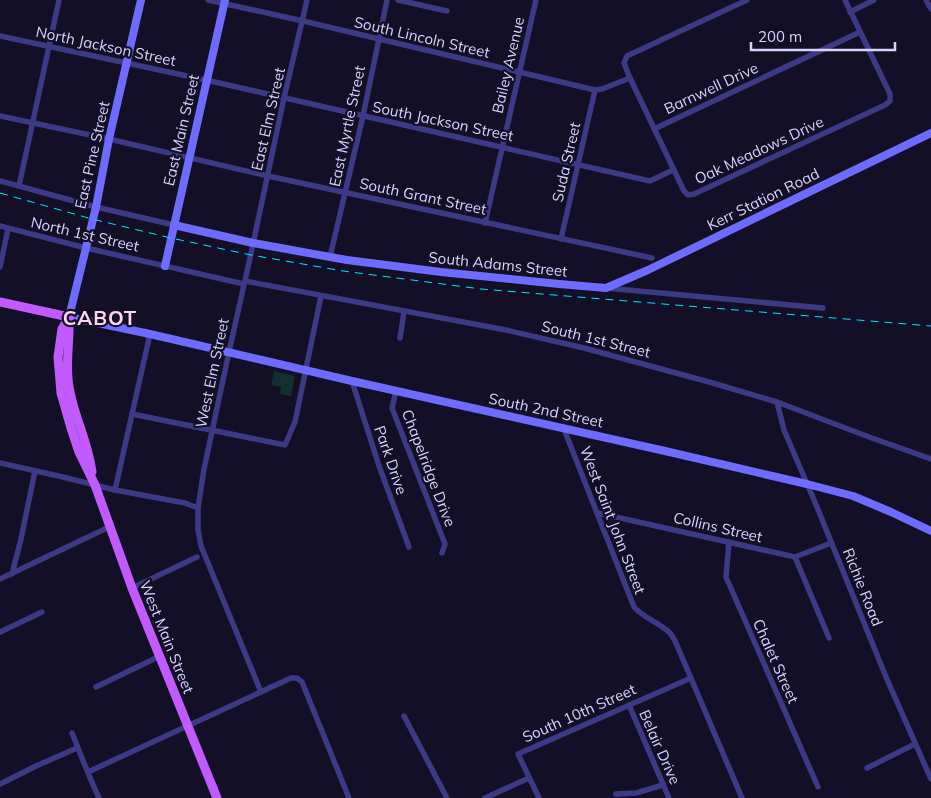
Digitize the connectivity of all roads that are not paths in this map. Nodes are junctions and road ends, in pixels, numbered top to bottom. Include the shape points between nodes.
1 (59, 0) edge
2 (141, 0) edge
3 (208, 0) edge
4 (307, 0) edge
5 (386, 0) edge
6 (398, 0) edge
7 (536, 0) edge
8 (747, 0) edge
9 (844, 0) edge
10 (874, 0) edge
11 (926, 0) edge
12 (225, 2) edge
13 (931, 9) edge
14 (447, 11) dead end
15 (850, 12) junction
16 (303, 21) junction
17 (860, 32) junction
18 (0, 36) edge
19 (379, 39) junction
20 (50, 46) junction
21 (127, 64) junction
22 (520, 73) junction
23 (630, 78) junction
24 (206, 80) junction
25 (595, 90) junction
26 (284, 98) junction
27 (0, 116) edge
28 (363, 116) junction
29 (32, 122) junction
30 (654, 128) junction
31 (931, 133) edge
32 (109, 139) junction
33 (502, 147) junction
34 (189, 158) junction
35 (578, 164) junction
36 (673, 170) junction
37 (268, 176) junction
38 (0, 181) edge
39 (19, 186) junction
40 (346, 193) junction
41 (96, 207) junction
42 (485, 222) junction
43 (174, 225) junction
44 (0, 226) edge
45 (8, 229) junction
46 (561, 239) junction
47 (253, 243) junction
48 (86, 248) junction
49 (330, 257) junction
50 (652, 258) dead end
51 (165, 266) junction
52 (0, 267) edge
53 (245, 283) junction
54 (606, 288) junction
55 (321, 296) junction
56 (0, 302) edge
57 (823, 308) dead end
58 (404, 312) junction
59 (70, 317) junction
60 (150, 334) junction
61 (400, 338) dead end
62 (229, 352) junction
63 (305, 370) junction
64 (352, 381) junction
65 (396, 391) junction
66 (777, 402) junction
67 (132, 414) junction
68 (564, 429) junction
69 (212, 430) junction
70 (931, 459) edge
71 (0, 463) edge
72 (36, 471) junction
73 (807, 484) junction
74 (95, 485) junction
75 (115, 490) junction
76 (195, 507) junction
77 (598, 513) junction
78 (109, 527) junction
79 (931, 530) edge
80 (729, 542) junction
81 (831, 543) junction
82 (409, 547) dead end
83 (442, 553) dead end
84 (795, 557) junction
85 (197, 558) dead end
86 (12, 574) junction
87 (0, 580) edge
88 (132, 588) junction
89 (42, 612) dead end
90 (0, 632) edge
91 (829, 638) dead end
92 (160, 656) junction
93 (691, 678) junction
94 (96, 687) dead end
95 (261, 692) junction
96 (629, 705) junction
97 (404, 716) dead end
98 (188, 726) junction
99 (72, 733) dead end
100 (915, 744) junction
101 (77, 748) junction
102 (867, 768) dead end
103 (88, 772) junction
104 (529, 778) junction
105 (931, 779) edge
106 (0, 784) edge
107 (663, 786) junction
108 (818, 787) dead end
109 (616, 794) dead end
110 (214, 797) edge
111 (99, 798) edge
112 (349, 798) edge
113 (447, 798) edge
114 (485, 798) edge
115 (539, 798) edge
116 (669, 798) edge
117 (742, 798) edge

1 - 20 street
2 - 21 main road, East Pine Street
3 - 12 street, South Lincoln Street
4 - 16 street, East Elm Street
5 - 19 street, East Myrtle Street
6 - 14 street
7 - 22 street, Bailey Avenue
8 - 23 street, Oak Meadows Drive via 627,56 624,63
9 - 15 street, Oak Meadows Drive
10 - 15 street
11 - 13 street
12 - 16 street, South Lincoln Street
12 - 24 main road, East Main Street
15 - 17 street, Oak Meadows Drive
16 - 19 street, South Lincoln Street
16 - 26 street, East Elm Street
17 - 30 street, Barnwell Drive
17 - 36 street, Oak Meadows Drive via 890,94 890,101 885,105 694,194 688,195 684,191
18 - 20 street, North Jackson Street
19 - 22 street, South Lincoln Street
19 - 28 street, East Myrtle Street
20 - 21 street, North Jackson Street
20 - 29 street
21 - 24 street, North Jackson Street
21 - 32 main road, East Pine Street
22 - 25 street, South Lincoln Street
22 - 33 street, Bailey Avenue
23 - 25 street
23 - 30 street, Oak Meadows Drive
24 - 26 street, South Jackson Street
24 - 34 main road, East Main Street
25 - 35 street, Suda Street
26 - 28 street, South Jackson Street
26 - 37 street, East Elm Street
27 - 29 street, South Grant Street
28 - 33 street, South Jackson Street
28 - 40 street, East Myrtle Street
29 - 32 street, South Grant Street
29 - 39 street
30 - 36 street, Oak Meadows Drive
31 - 54 main road, Kerr Station Road
32 - 34 street, South Grant Street
32 - 41 main road, East Pine Street
33 - 35 street, South Jackson Street
33 - 42 street, Bailey Avenue
34 - 37 street, South Grant Street
34 - 43 main road, East Main Street
35 - 36 street, South Jackson Street via 650,181
35 - 46 street, Suda Street
37 - 40 street, South Grant Street
37 - 47 street, East Elm Street
38 - 39 street
39 - 41 street
40 - 42 street, South Grant Street
40 - 49 street, East Myrtle Street
41 - 43 street
41 - 48 main road, East Pine Street
42 - 46 street, South Grant Street
43 - 47 main road, South Adams Street
43 - 51 main road, East Main Street
44 - 45 street, North 1st Street
45 - 48 street, North 1st Street
45 - 52 street
46 - 50 street, South Grant Street
47 - 49 main road, South Adams Street
47 - 53 street, West Elm Street
48 - 51 street, North 1st Street
48 - 59 main road, East Pine Street
49 - 54 main road, South Adams Street via 441,272
51 - 53 street, South 1st Street
53 - 55 street, South 1st Street
53 - 62 street, West Elm Street
54 - 57 street, South Adams Street
55 - 58 street, South 1st Street
55 - 63 street
56 - 59 main road
58 - 61 street
58 - 66 street, South 1st Street via 542,337
59 - 60 main road, South 2nd Street
59 - 74 main road, West Main Street via 68,380
60 - 62 main road, South 2nd Street
60 - 67 street
62 - 63 main road, South 2nd Street
62 - 69 street, West Elm Street
63 - 64 main road, South 2nd Street
63 - 69 street via 295,422 285,445
64 - 65 main road, South 2nd Street
64 - 82 street, Park Drive
65 - 68 main road, South 2nd Street
65 - 83 street, Chapelridge Drive via 392,408 445,544
66 - 70 street, South 1st Street
66 - 73 street, Richie Road via 784,430
67 - 69 street
67 - 75 street
68 - 73 main road, South 2nd Street
68 - 77 street, West Saint John Street
69 - 76 street, West Elm Street
71 - 72 street
72 - 74 street
72 - 86 street
73 - 79 main road, South 2nd Street via 853,496
73 - 81 street, Richie Road
74 - 75 street
74 - 78 main road, West Main Street
75 - 76 street
76 - 95 street, West Elm Street via 201,546
77 - 80 street, Collins Street
77 - 93 street, West Saint John Street via 634,607 670,633
78 - 86 street
78 - 88 main road, West Main Street
80 - 84 street, Collins Street
80 - 108 street, Chalet Street via 726,577
81 - 84 street
81 - 100 street, Richie Road
84 - 91 street
85 - 88 street
86 - 87 street
88 - 92 main road, West Main Street
89 - 90 street
92 - 94 street
92 - 98 main road, West Main Street
93 - 96 street, South 10th Street
93 - 117 street, West Saint John Street
95 - 98 street
95 - 112 street via 291,678 302,682
96 - 104 street, South 10th Street via 518,754
96 - 107 street, Belair Drive
97 - 113 street
98 - 103 street
98 - 110 main road, West Main Street
99 - 101 street
100 - 102 street
100 - 105 street, Richie Road
101 - 103 street
101 - 106 street
103 - 111 street
104 - 114 street
104 - 115 street
107 - 109 street
107 - 116 street, Belair Drive

